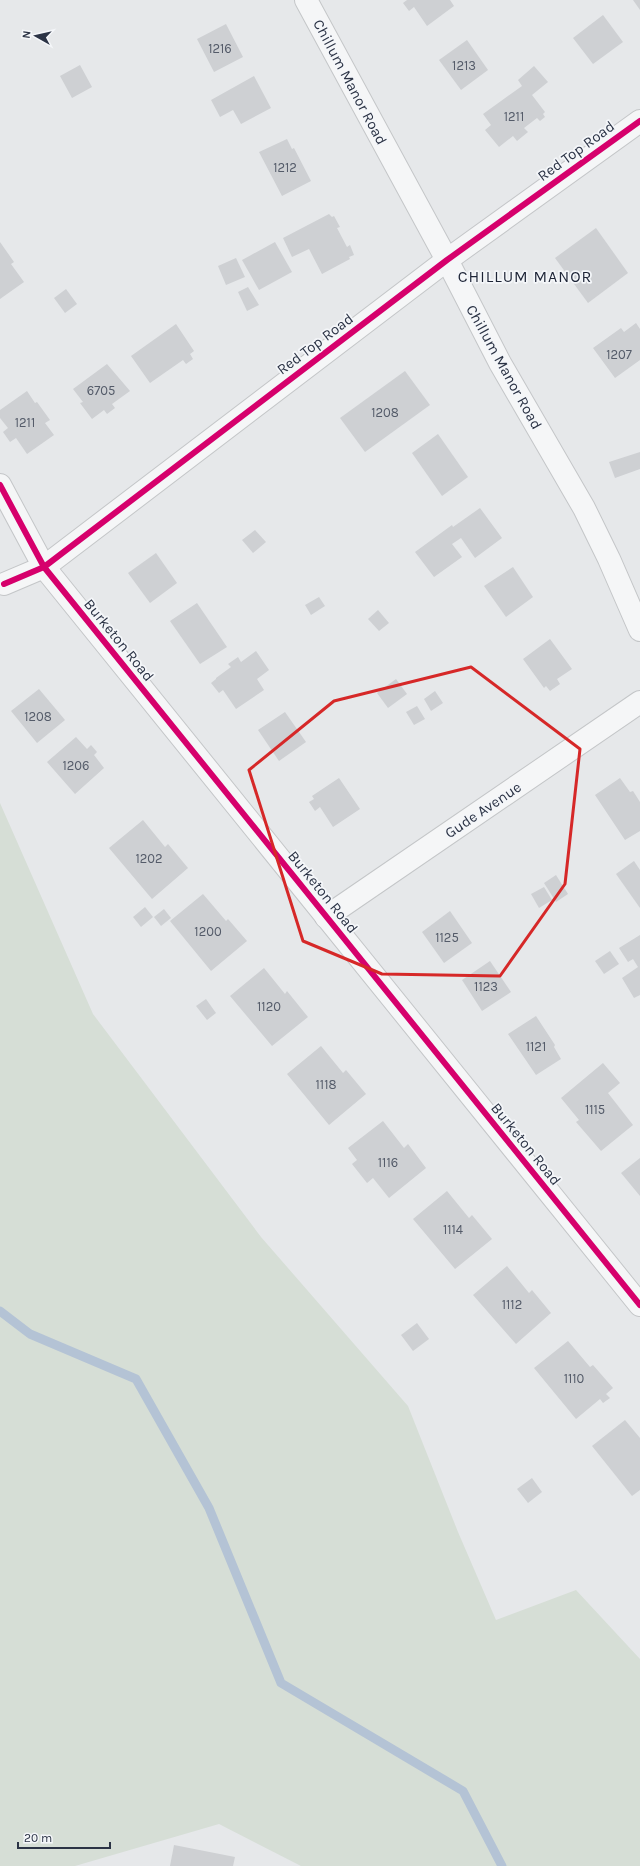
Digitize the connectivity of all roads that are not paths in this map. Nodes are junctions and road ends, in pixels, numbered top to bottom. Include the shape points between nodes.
1 (306, 0) edge
2 (640, 121) edge
3 (447, 260) junction
4 (0, 485) edge
5 (44, 568) junction
6 (4, 584) dead end
7 (640, 630) edge
8 (640, 702) edge
9 (326, 918) junction
10 (640, 1306) edge

1 - 3 street, Chillum Manor Road
2 - 3 street, Red Top Road
3 - 5 street, Red Top Road
3 - 7 street, Chillum Manor Road via 500,363 584,508
4 - 5 street, Burketon Road
5 - 6 street, Red Top Road
5 - 9 street, Burketon Road
8 - 9 street, Gude Avenue
9 - 10 street, Burketon Road

